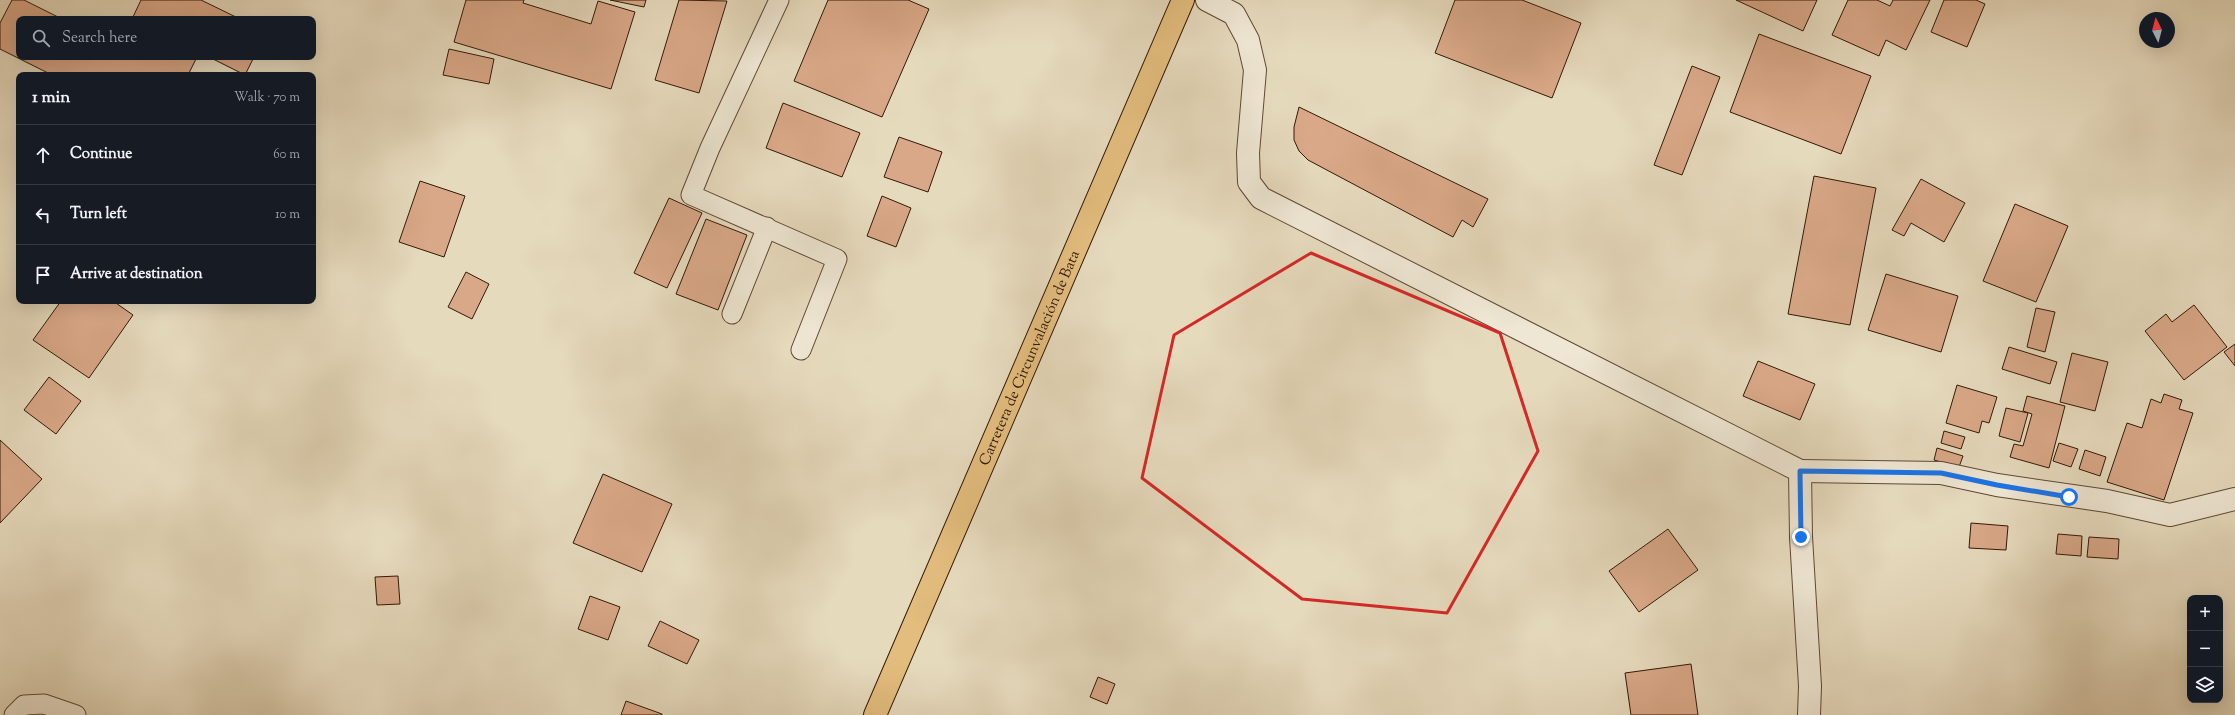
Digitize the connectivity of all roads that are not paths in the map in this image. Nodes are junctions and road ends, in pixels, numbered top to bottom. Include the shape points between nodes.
1 (779, 0) edge
2 (1183, 0) edge
3 (1207, 0) edge
4 (767, 227) junction
5 (732, 314) dead end
6 (801, 350) dead end
7 (1800, 471) junction
8 (2235, 500) edge
9 (14, 715) edge
10 (76, 715) edge
11 (875, 715) edge
12 (1809, 715) edge

1 - 4 lane via 710,148 691,195
2 - 11 main road, Carretera de Circunvalación de Bata
3 - 7 street via 1234,14 1248,40 1255,70 1248,153 1249,182 1261,198
4 - 5 lane
4 - 6 lane via 837,259
7 - 8 street via 1941,473 2170,514
7 - 12 street via 1810,686
9 - 10 lane via 24,706 44,704

